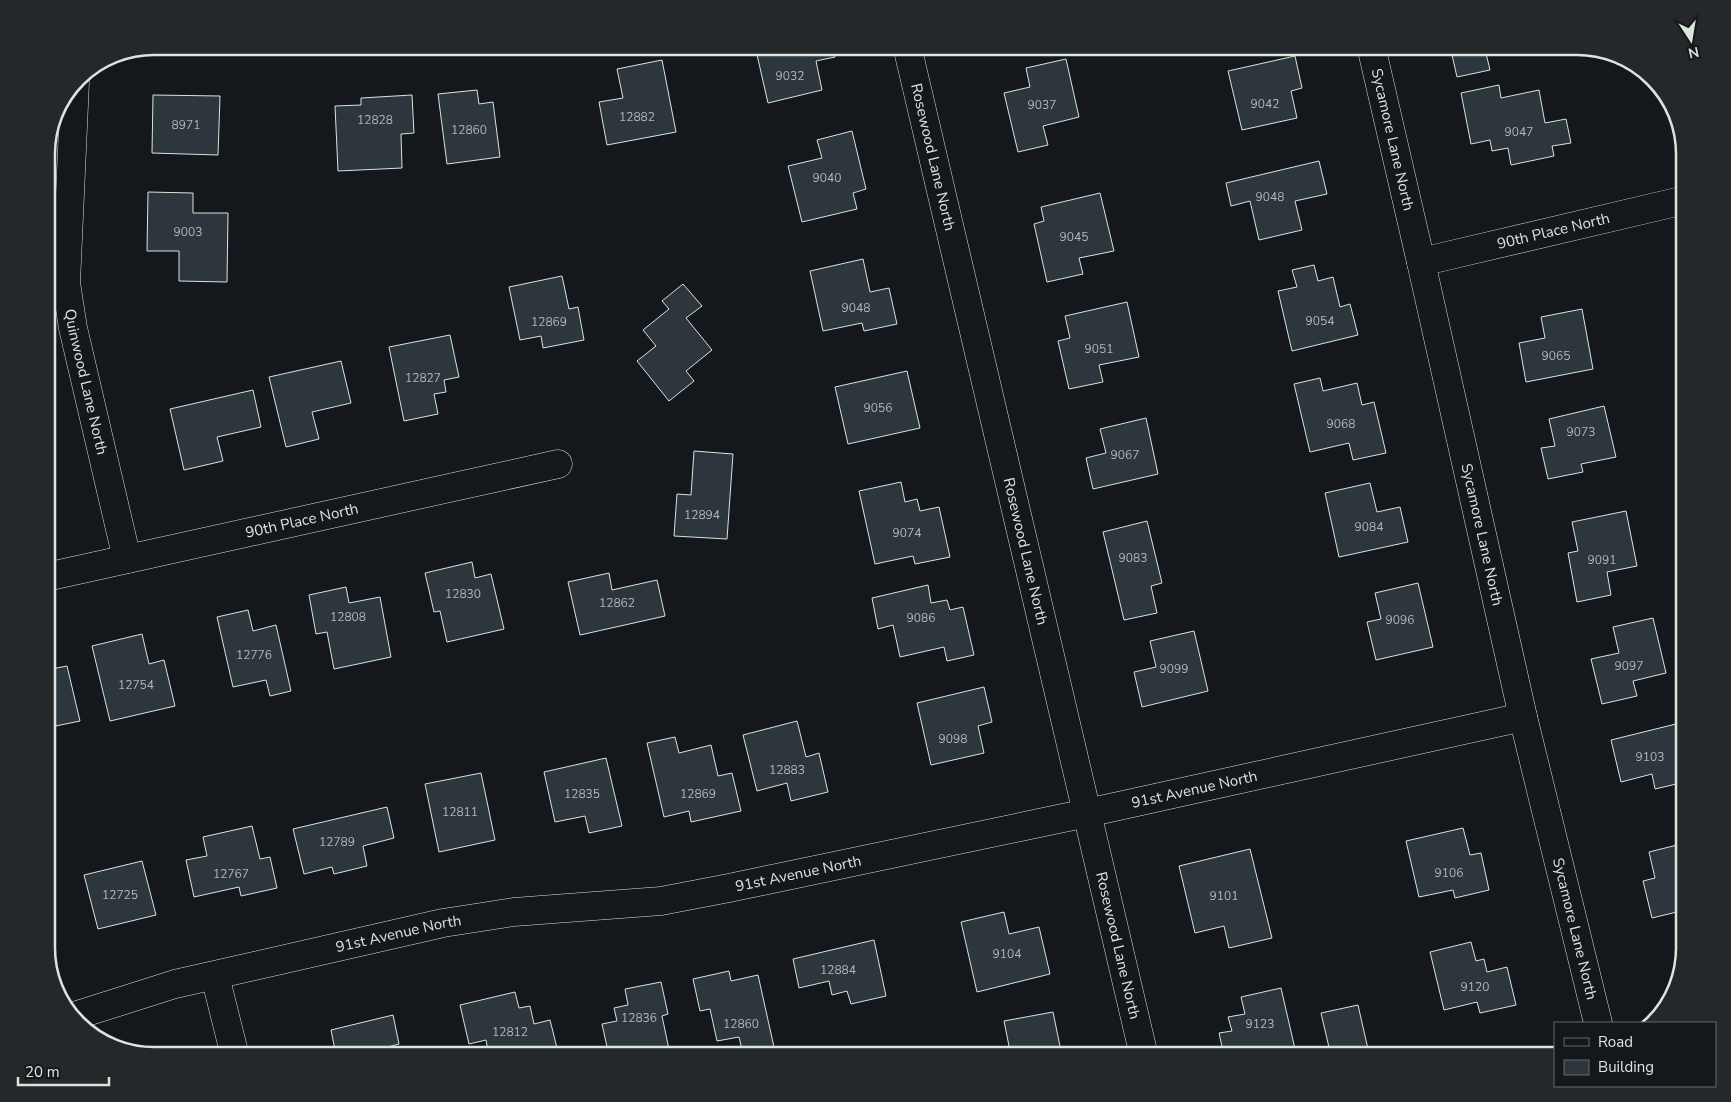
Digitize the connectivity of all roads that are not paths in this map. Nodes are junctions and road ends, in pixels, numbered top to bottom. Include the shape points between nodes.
1 (909, 55) edge
2 (1373, 55) edge
3 (74, 95) edge
4 (1676, 202) edge
5 (1421, 262) junction
6 (558, 464) dead end
7 (127, 559) junction
8 (55, 575) edge
9 (1523, 718) junction
10 (1088, 812) junction
11 (215, 976) junction
12 (80, 1014) edge
13 (1598, 1022) edge
14 (233, 1047) edge
15 (1142, 1047) edge

1 - 10 street, Rosewood Lane North
2 - 5 street, Sycamore Lane North
3 - 7 street, Quinwood Lane North via 66,283 73,328
4 - 5 street, 90th Place North
5 - 9 street, Sycamore Lane North
6 - 7 street, 90th Place North
7 - 8 street, 90th Place North
9 - 10 street, 91st Avenue North
9 - 13 street, Sycamore Lane North
10 - 11 street, 91st Avenue North via 661,900 514,912 443,923
10 - 15 street, Rosewood Lane North
11 - 12 street, 91st Avenue North via 175,984
11 - 14 street

